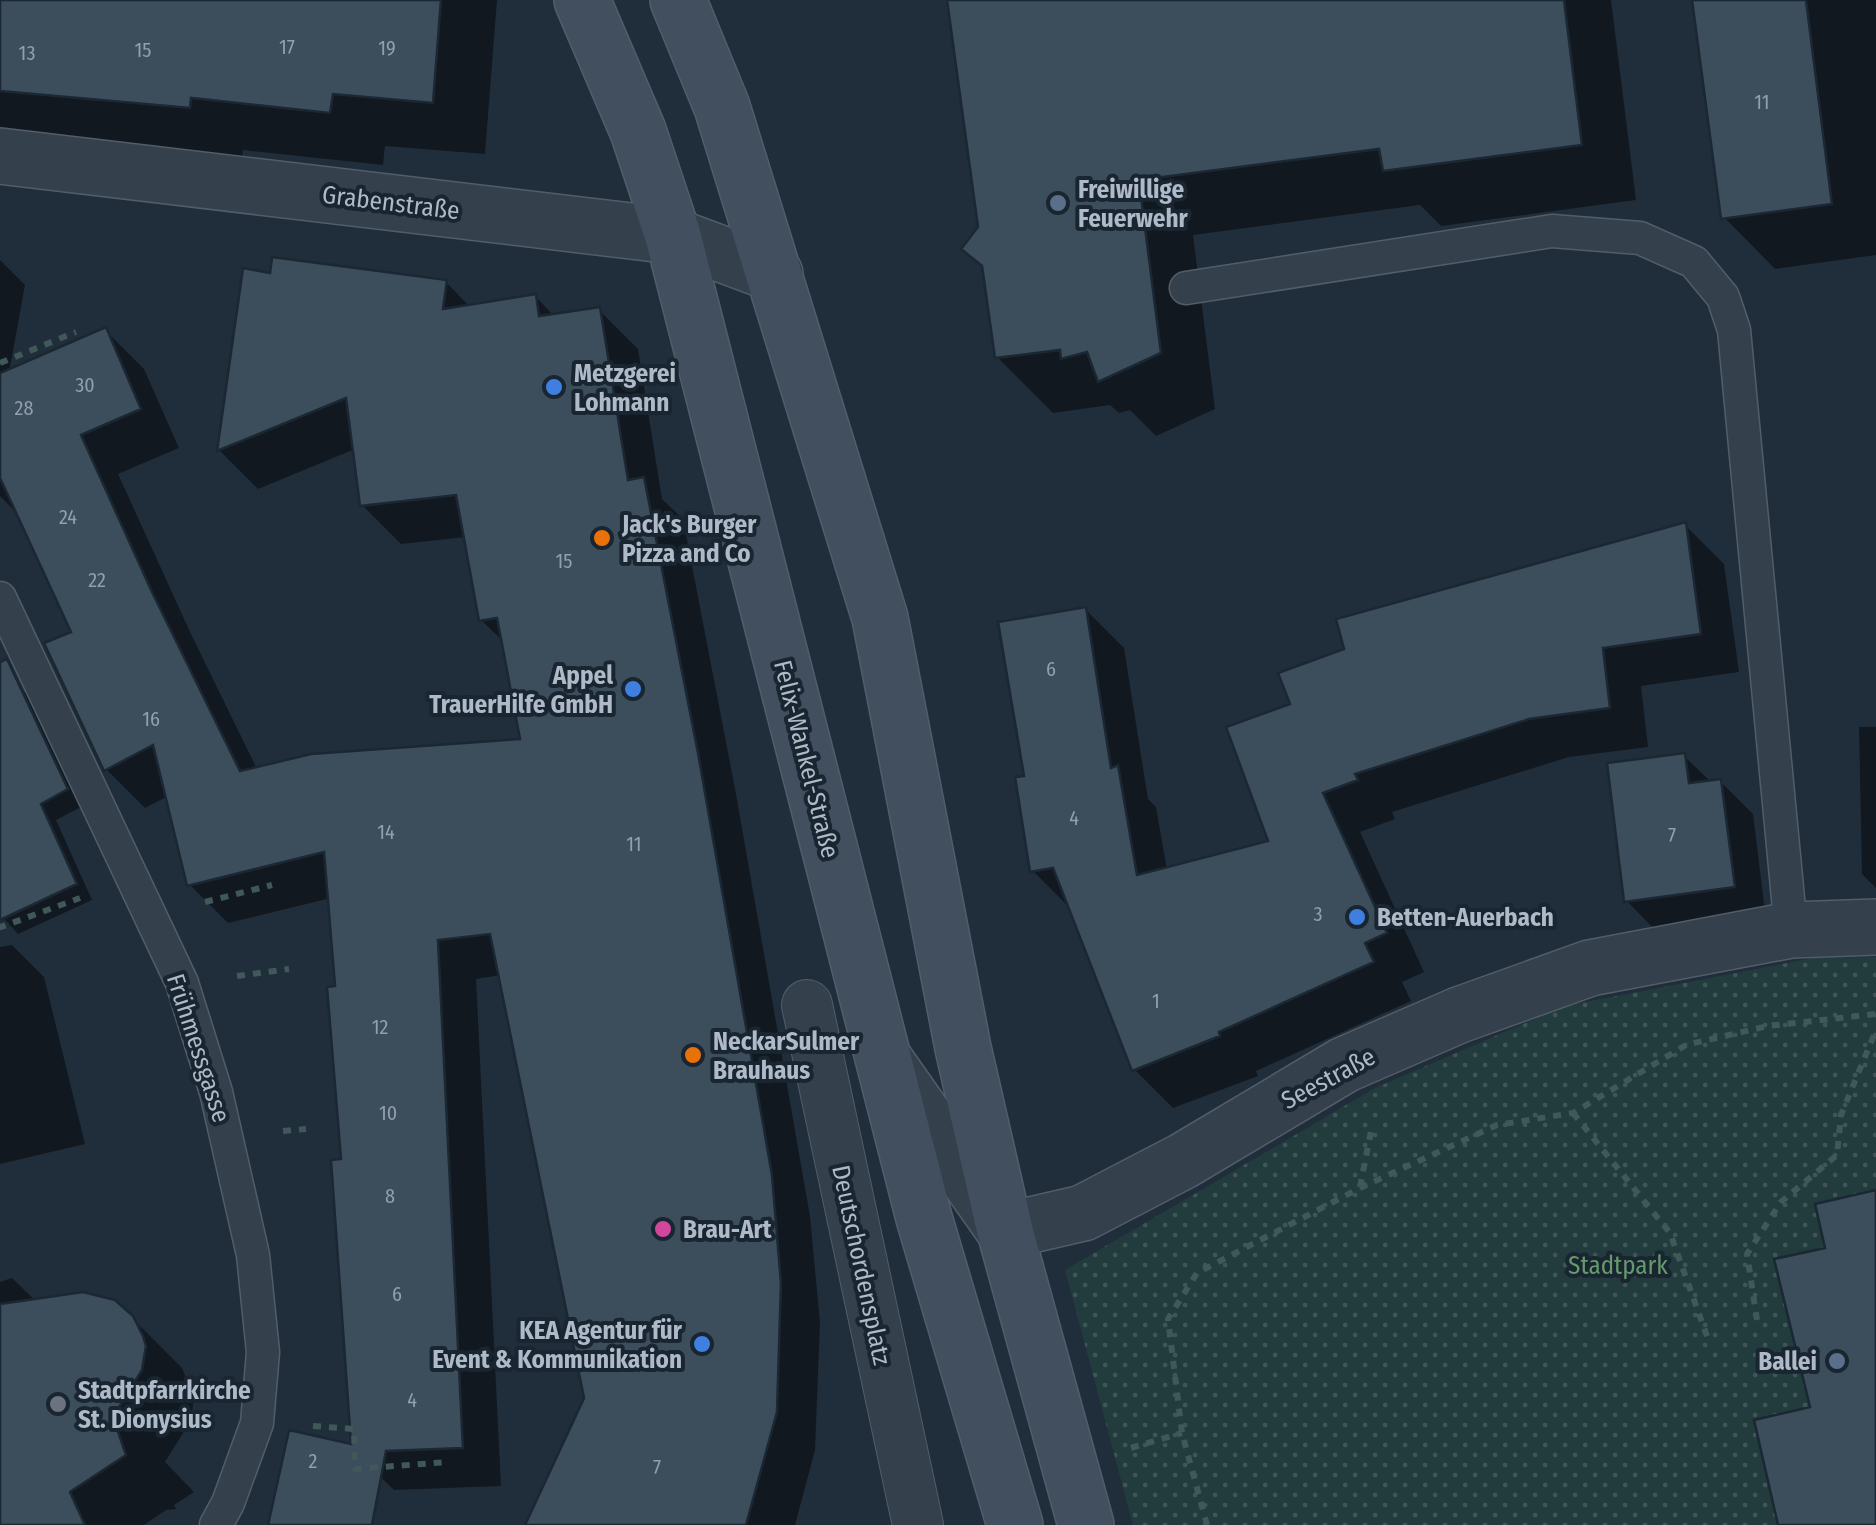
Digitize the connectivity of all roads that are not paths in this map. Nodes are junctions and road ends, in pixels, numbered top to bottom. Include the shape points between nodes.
1 (582, 0) edge
2 (678, 0) edge
3 (0, 156) edge
4 (673, 236) junction
5 (775, 274) junction
6 (1186, 288) dead end
7 (0, 598) edge
8 (1876, 927) edge
9 (1791, 930) junction
10 (807, 1005) dead end
11 (881, 1056) junction
12 (1005, 1230) junction
13 (216, 1525) edge
14 (918, 1525) edge
15 (1015, 1525) edge
16 (1086, 1525) edge

1 - 4 main road, Felix-Wankel-Straße via 638,131
2 - 5 main road via 722,106
3 - 4 street, Grabenstraße
4 - 5 street, Grabenstraße
4 - 11 main road, Felix-Wankel-Straße
5 - 12 main road via 880,618
6 - 9 lane via 1552,231 1640,238 1694,262 1723,298 1734,330
7 - 13 lane, Frühmessgasse via 182,983 211,1073 253,1256 263,1352 256,1423
8 - 9 street, Seestraße
9 - 12 street, Seestraße via 1590,968 1459,1015 1344,1065 1083,1213
10 - 14 street, Deutschordensplatz
11 - 12 street
11 - 15 main road, Felix-Wankel-Straße
12 - 16 main road

